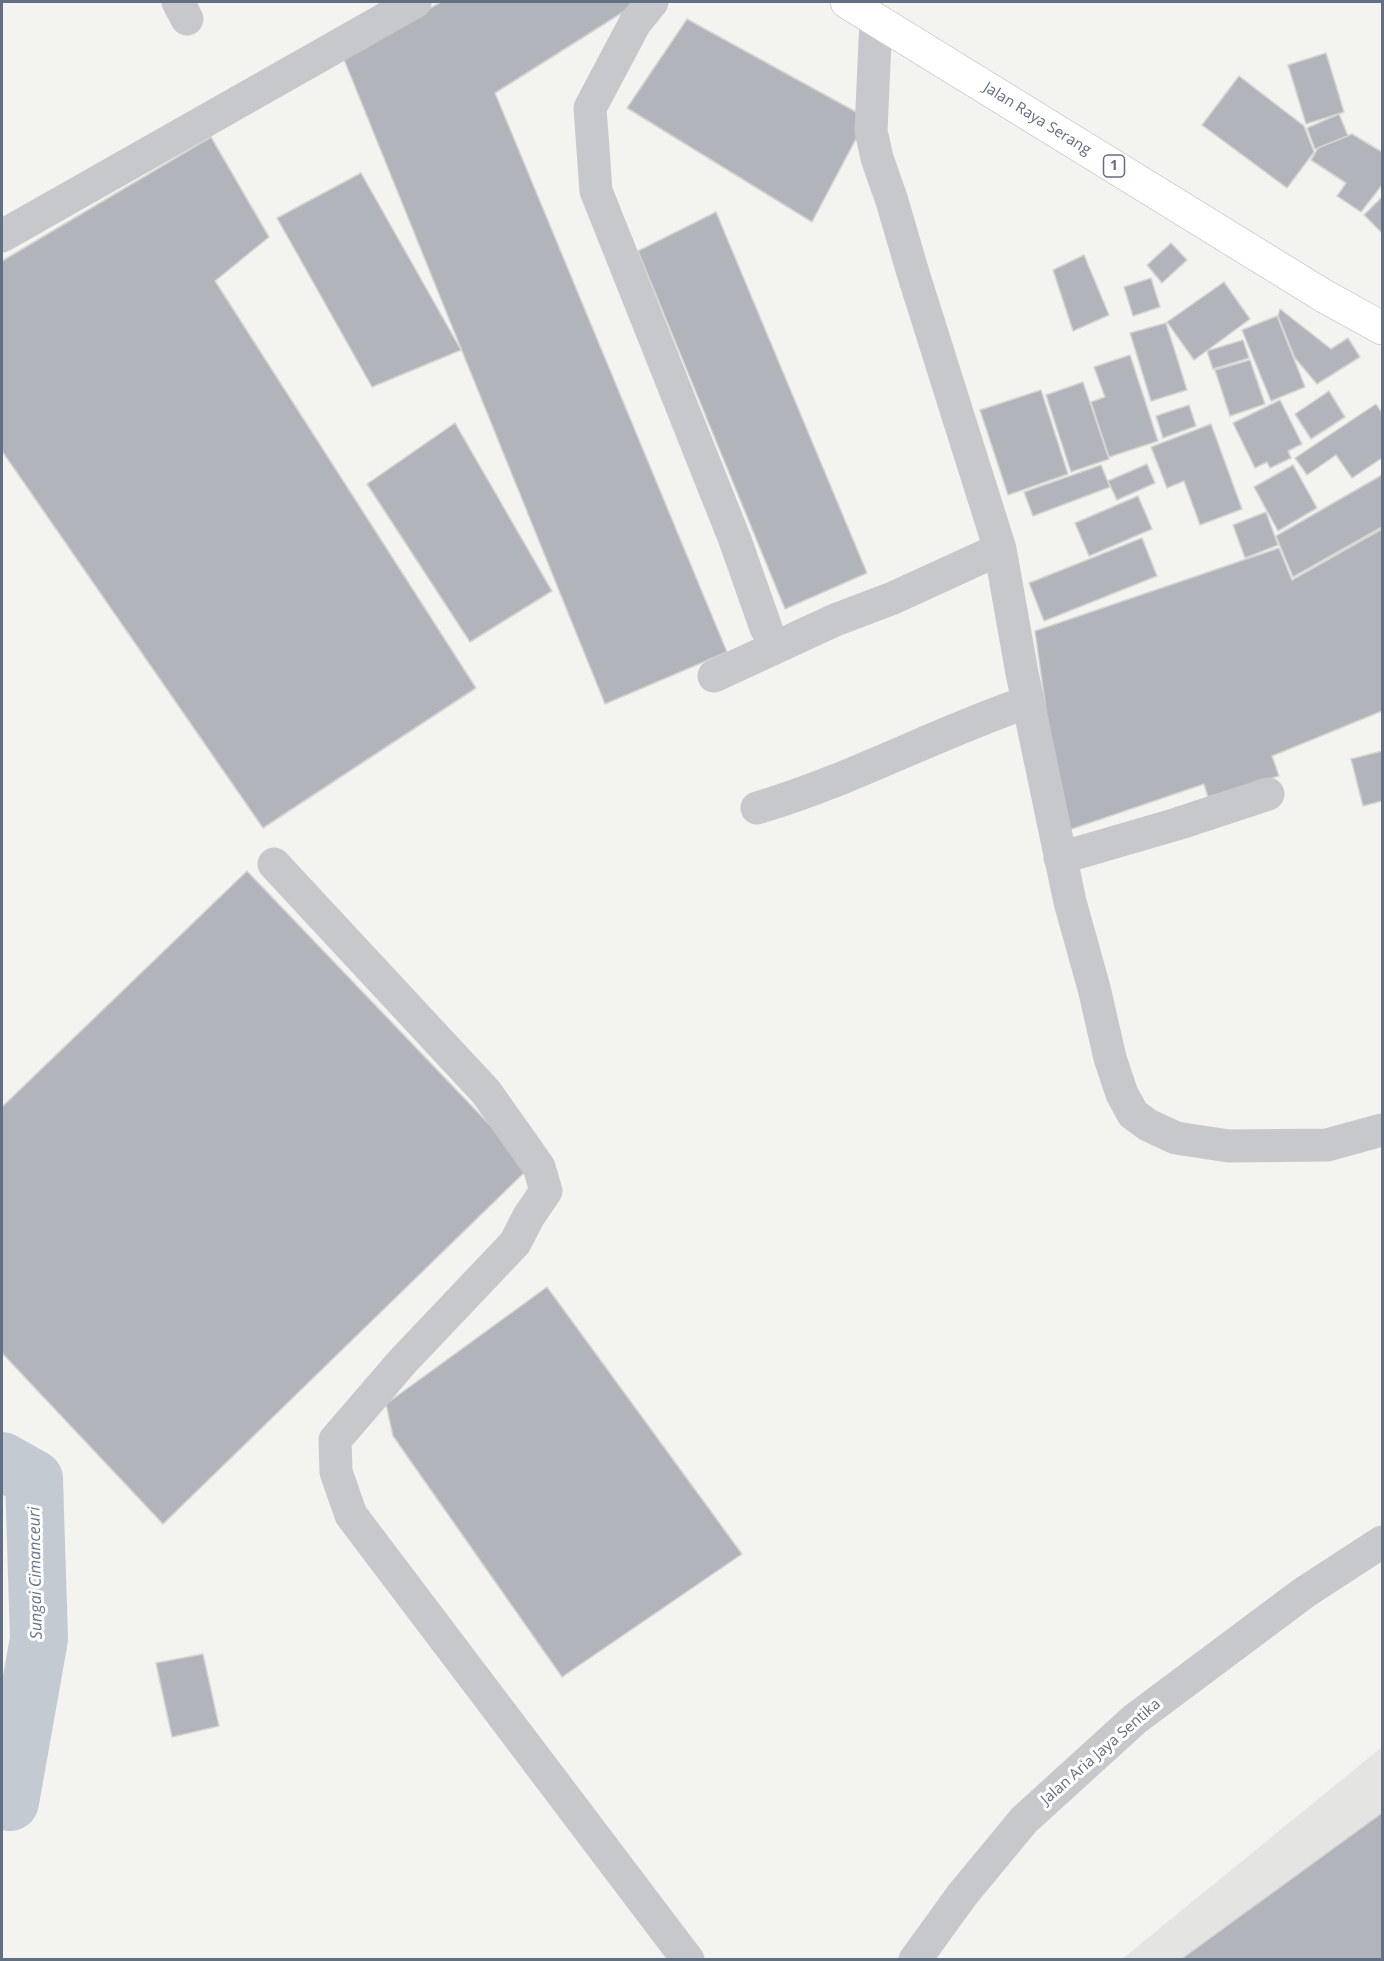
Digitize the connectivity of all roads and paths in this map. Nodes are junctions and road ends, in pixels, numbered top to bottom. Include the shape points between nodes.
1 (416, 2) edge
2 (652, 2) edge
3 (847, 2) edge
4 (876, 19) junction
5 (2, 236) edge
6 (1383, 328) edge
7 (1000, 549) junction
8 (766, 628) dead end
9 (714, 676) dead end
10 (1028, 702) junction
11 (1268, 794) dead end
12 (757, 808) dead end
13 (1060, 858) junction
14 (274, 864) dead end
15 (1383, 1130) edge
16 (1383, 1542) edge
17 (688, 1959) edge
18 (915, 1959) edge

1 - 5 street
2 - 8 street via 635,23 590,108 596,191 735,540
3 - 4 highway, Jalan Raya Serang / 1
4 - 6 highway, Jalan Raya Serang / 1 via 1324,296
4 - 7 street via 871,130 877,158
7 - 9 street
7 - 10 street
10 - 12 street via 796,796
10 - 13 street
11 - 13 street
13 - 15 street via 1110,1058 1133,1113 1176,1138 1229,1146 1327,1145
14 - 17 street via 486,1092 539,1167 546,1191 515,1243 403,1361 335,1440 336,1472 351,1515
16 - 18 street, Jalan Aria Jaya Sentika via 1305,1592 1135,1719 1024,1820

